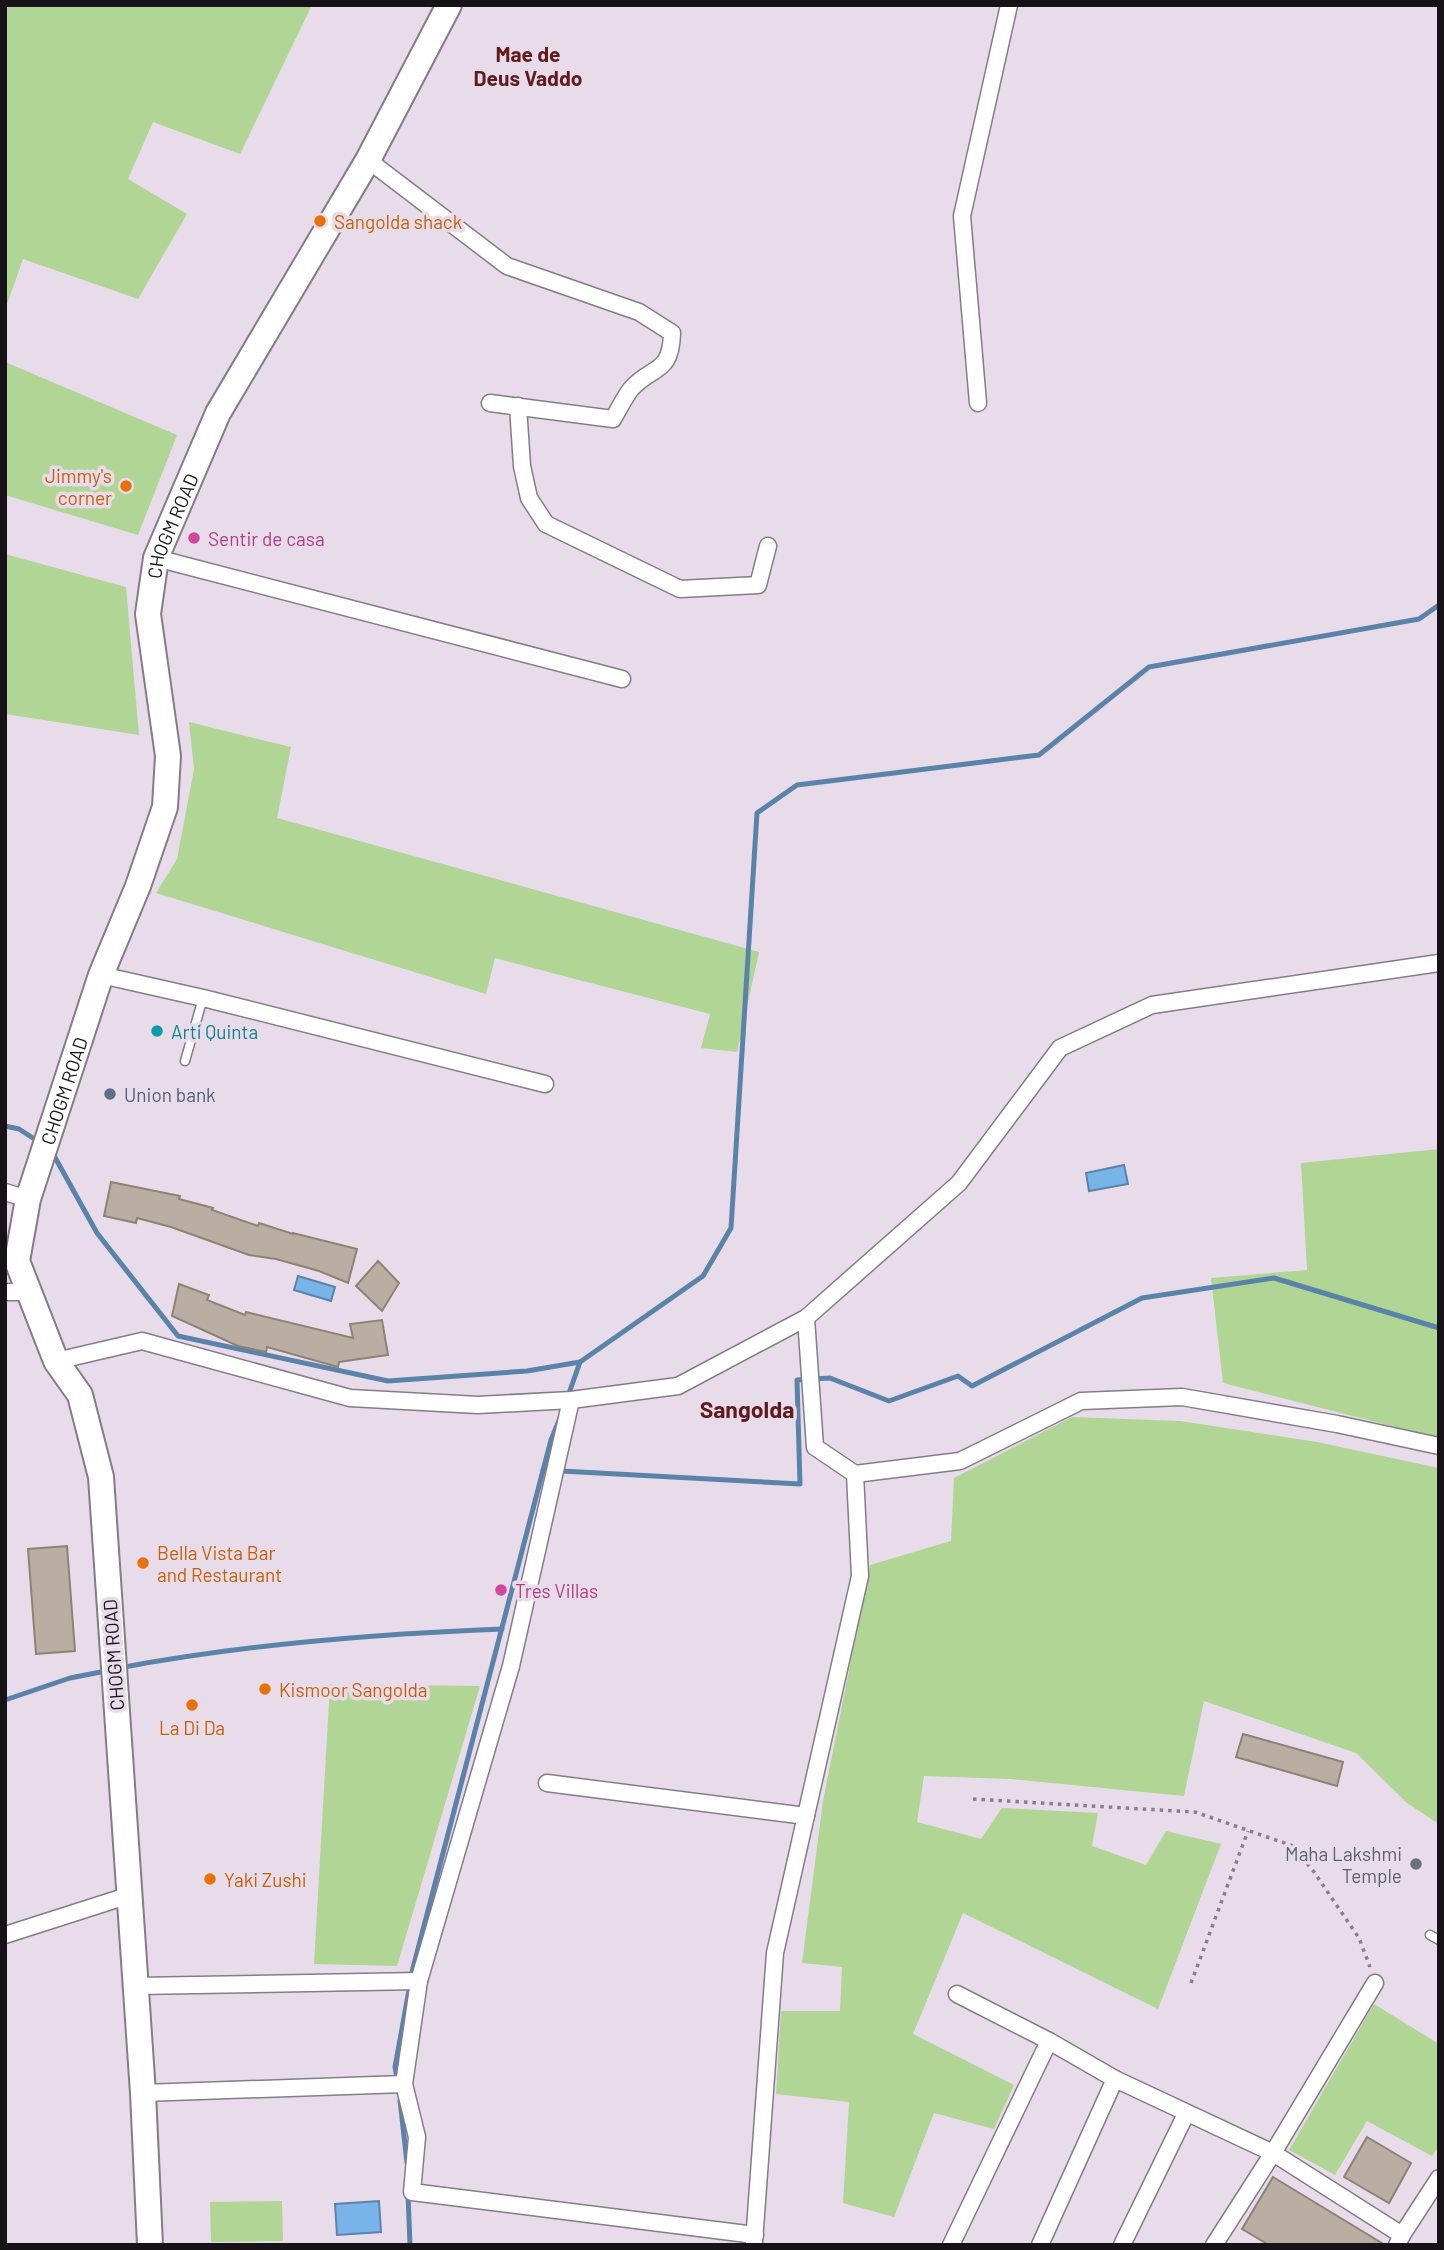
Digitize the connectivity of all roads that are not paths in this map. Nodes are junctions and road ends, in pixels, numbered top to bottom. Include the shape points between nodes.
1 (449, 5) edge
2 (1009, 5) edge
3 (368, 160) junction
4 (490, 403) dead end
5 (978, 403) dead end
6 (519, 406) junction
7 (768, 546) dead end
8 (156, 558) junction
9 (622, 679) dead end
10 (1439, 963) edge
11 (101, 975) junction
12 (203, 998) junction
13 (185, 1061) dead end
14 (545, 1084) dead end
15 (16, 1195) edge
16 (17, 1292) edge
17 (806, 1318) junction
18 (56, 1361) junction
19 (571, 1401) junction
20 (1439, 1446) edge
21 (855, 1474) junction
22 (547, 1783) dead end
23 (806, 1816) junction
24 (130, 1895) junction
25 (5, 1935) edge
26 (1430, 1935) dead end
27 (1439, 1940) edge
28 (419, 1981) junction
29 (1376, 1983) road end
30 (136, 1986) junction
31 (957, 1994) dead end
32 (1049, 2041) junction
33 (1115, 2080) junction
34 (404, 2084) junction
35 (143, 2093) junction
36 (1186, 2114) junction
37 (1273, 2154) junction
38 (1439, 2178) edge
39 (754, 2240) edge
40 (1399, 2240) edge
41 (150, 2245) edge
42 (951, 2245) edge
43 (1040, 2245) edge
44 (1122, 2245) edge
45 (1214, 2245) edge

1 - 3 main road, CHOGM ROAD
2 - 5 street via 962,216
3 - 6 street via 507,266 639,312 672,333 663,367 632,388 613,419
3 - 8 main road, CHOGM ROAD via 218,413
4 - 6 street
6 - 7 street via 522,466 529,498 546,524 680,589 758,585
8 - 9 street
8 - 11 main road, CHOGM ROAD via 148,614 167,756 165,807
10 - 17 street via 1152,1005 1060,1048 959,1183
11 - 12 street
11 - 15 main road, CHOGM ROAD
12 - 13 lane
12 - 14 street
15 - 16 main road, CHOGM ROAD
16 - 18 main road, CHOGM ROAD
17 - 19 street via 678,1386
17 - 21 street via 815,1447
18 - 19 street via 142,1341 350,1398 478,1405
18 - 24 main road, CHOGM ROAD via 80,1395 101,1477
19 - 28 street via 511,1666
20 - 21 street via 1182,1397 1081,1401 960,1461
21 - 23 street via 860,1576
22 - 23 street
23 - 39 street via 775,1953
24 - 25 street
24 - 30 main road, CHOGM ROAD
26 - 27 lane
28 - 30 street
28 - 34 street
29 - 37 street
30 - 35 main road, CHOGM ROAD
31 - 32 street
32 - 33 street
32 - 42 street
33 - 36 street
33 - 43 street
34 - 35 street
34 - 39 street via 417,2137 412,2192
35 - 41 main road, CHOGM ROAD
36 - 37 street
36 - 44 street
37 - 40 street
37 - 45 street
38 - 40 street

